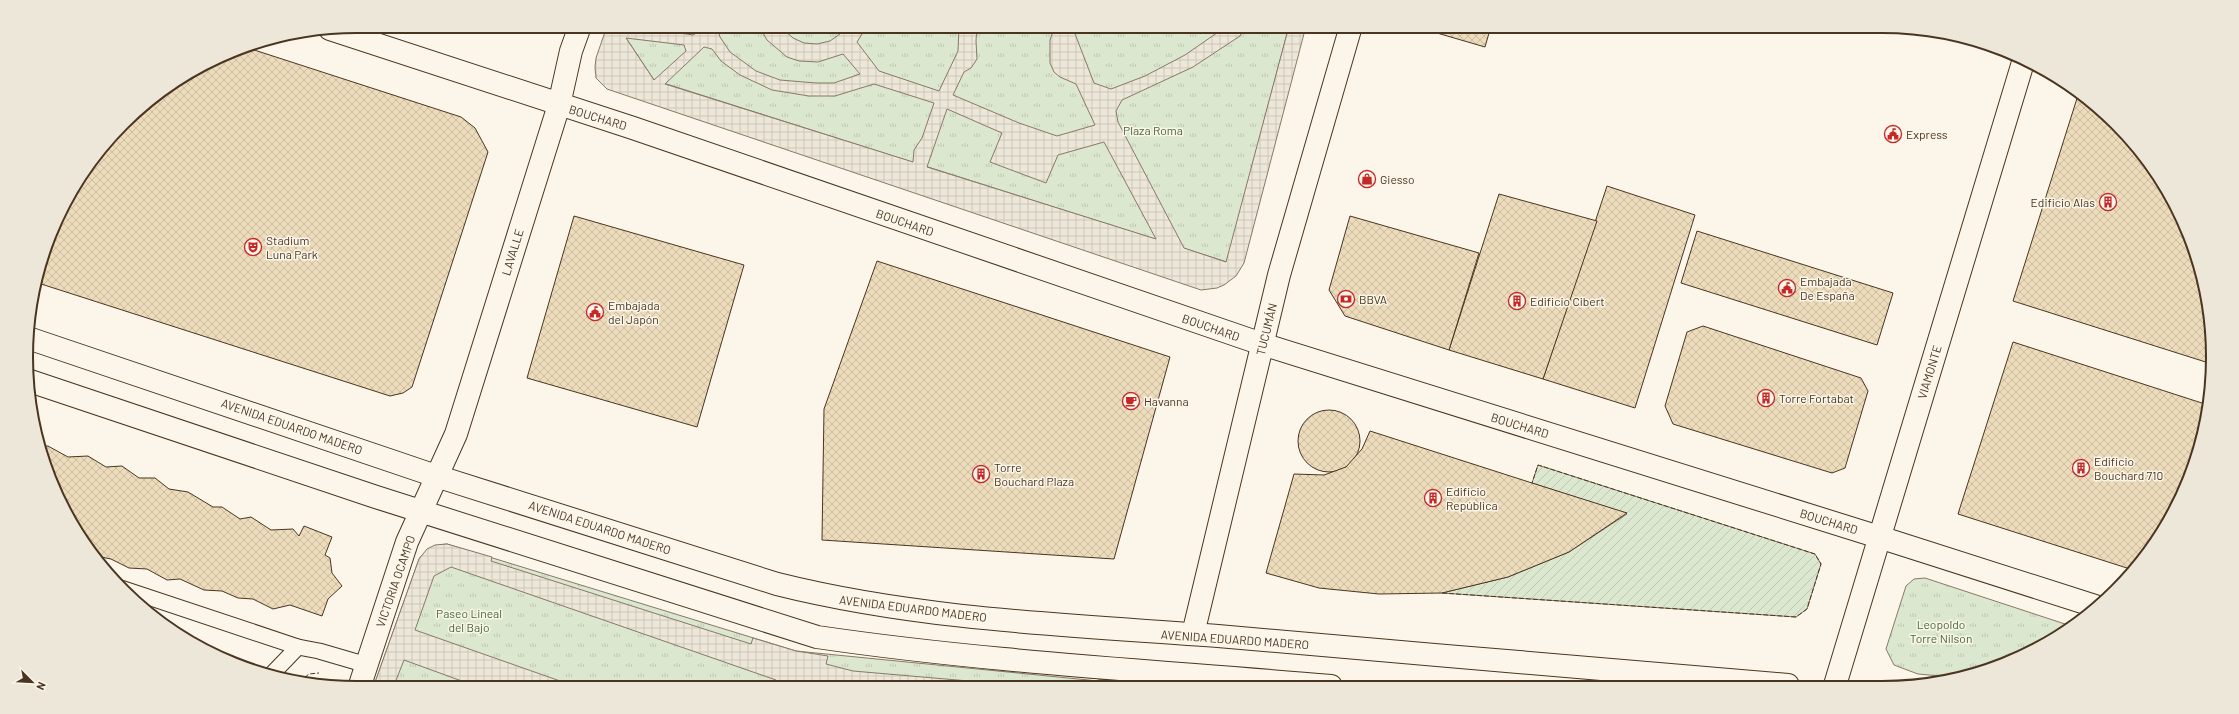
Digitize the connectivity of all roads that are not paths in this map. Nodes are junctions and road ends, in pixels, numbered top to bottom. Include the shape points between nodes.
1 (577, 33) edge
2 (1349, 33) edge
3 (344, 34) edge
4 (2022, 65) edge
5 (558, 105) junction
6 (34, 340) edge
7 (1262, 344) junction
8 (34, 382) edge
9 (436, 476) junction
10 (421, 511) junction
11 (1880, 537) junction
12 (134, 592) edge
13 (2091, 605) edge
14 (1193, 634) junction
15 (298, 647) junction
16 (367, 665) junction
17 (275, 671) edge
18 (361, 681) edge
19 (1266, 681) edge
20 (1741, 681) edge
21 (1837, 681) edge

1 - 5 street, LAVALLE
2 - 7 street, TUCUMÁN via 1279,275
3 - 5 street, BOUCHARD
4 - 11 street, VIAMONTE
5 - 7 street, BOUCHARD via 633,128
5 - 9 street, LAVALLE via 456,434
6 - 9 street, AVENIDA EDUARDO MADERO
7 - 11 street, BOUCHARD
7 - 14 street, TUCUMÁN
8 - 10 street
9 - 10 street, VICTORIA OCAMPO
9 - 14 street, AVENIDA EDUARDO MADERO via 777,584 823,595 931,612
10 - 16 street, VICTORIA OCAMPO via 407,542
10 - 19 street via 817,637 1122,670
11 - 13 street, BOUCHARD
11 - 21 street, VIAMONTE
12 - 15 lane
14 - 20 street, AVENIDA EDUARDO MADERO
15 - 16 lane
15 - 17 lane
16 - 18 street, VICTORIA OCAMPO

